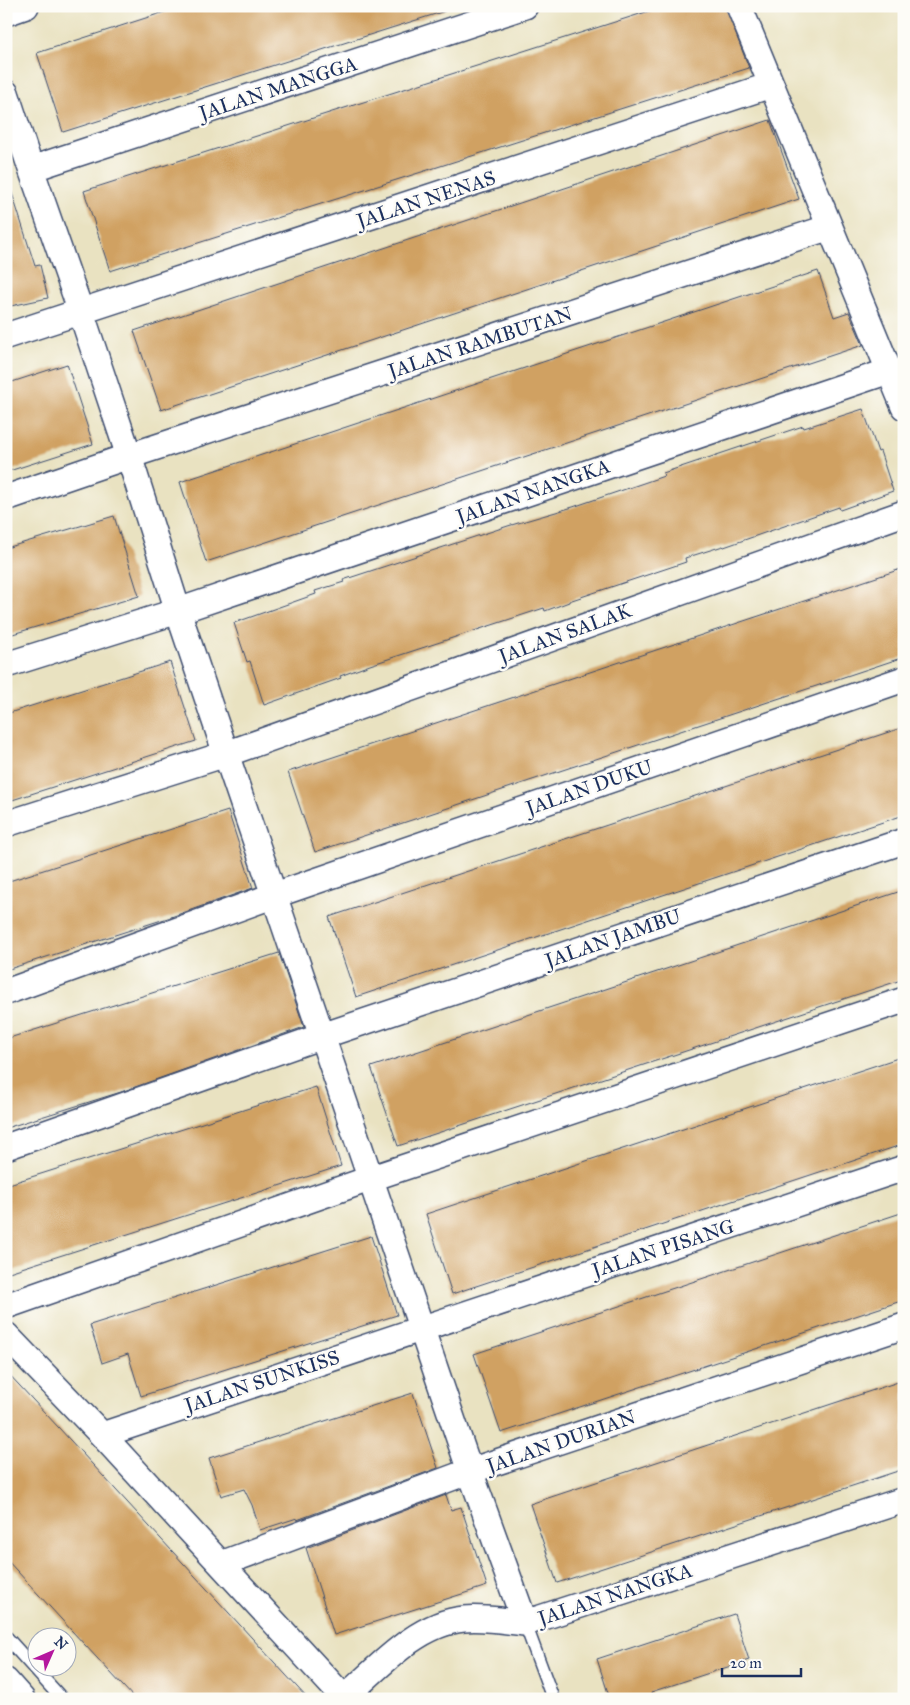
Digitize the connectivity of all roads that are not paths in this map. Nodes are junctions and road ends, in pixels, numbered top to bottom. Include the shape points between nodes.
1 (26, 6) edge
2 (525, 6) edge
3 (739, 6) edge
4 (6, 12) edge
5 (771, 85) junction
6 (6, 93) edge
7 (31, 169) junction
8 (830, 227) junction
9 (81, 312) junction
10 (6, 336) edge
11 (888, 371) junction
12 (904, 407) edge
13 (129, 456) junction
14 (6, 498) edge
15 (904, 513) edge
16 (178, 611) junction
17 (6, 664) edge
18 (904, 679) edge
19 (226, 754) junction
20 (6, 824) edge
21 (904, 841) edge
22 (275, 895) junction
23 (6, 992) edge
24 (904, 1000) edge
25 (322, 1036) junction
26 (6, 1147) edge
27 (904, 1168) edge
28 (372, 1178) junction
29 (6, 1306) edge
30 (904, 1326) edge
31 (422, 1328) junction
32 (6, 1334) edge
33 (102, 1435) junction
34 (470, 1472) junction
35 (904, 1500) edge
36 (222, 1564) junction
37 (526, 1623) junction
38 (6, 1637) edge
39 (6, 1681) edge
40 (344, 1698) edge
41 (22, 1699) edge
42 (62, 1699) edge
43 (553, 1699) edge

1 - 4 street
2 - 7 street, JALAN MANGGA
3 - 5 street
5 - 8 street
5 - 9 street, JALAN NENAS
6 - 7 street
7 - 9 street
8 - 11 street
8 - 13 street, JALAN RAMBUTAN
9 - 10 street, JALAN NENAS
9 - 13 street
11 - 12 street
11 - 16 street, JALAN NANGKA
13 - 14 street, JALAN RAMBUTAN
13 - 16 street
15 - 19 street, JALAN SALAK
16 - 17 street, JALAN NANGKA
16 - 19 street
18 - 22 street, JALAN DUKU
19 - 20 street, JALAN SALAK
19 - 22 street
21 - 25 street, JALAN JAMBU
22 - 23 street, JALAN DUKU
22 - 25 street
24 - 28 street
25 - 26 street, JALAN JAMBU
25 - 28 street
27 - 31 street, JALAN PISANG
28 - 29 street
28 - 31 street
30 - 34 street, JALAN DURIAN
31 - 33 street, JALAN SUNKISS
31 - 34 street
32 - 33 street
33 - 36 street
34 - 36 street, JALAN DURIAN
34 - 37 street
35 - 37 street, JALAN NANGKA
36 - 40 street
37 - 40 street, JALAN NANGKA via 463,1619 432,1628 406,1644
37 - 43 lane
38 - 42 lane
39 - 41 street

